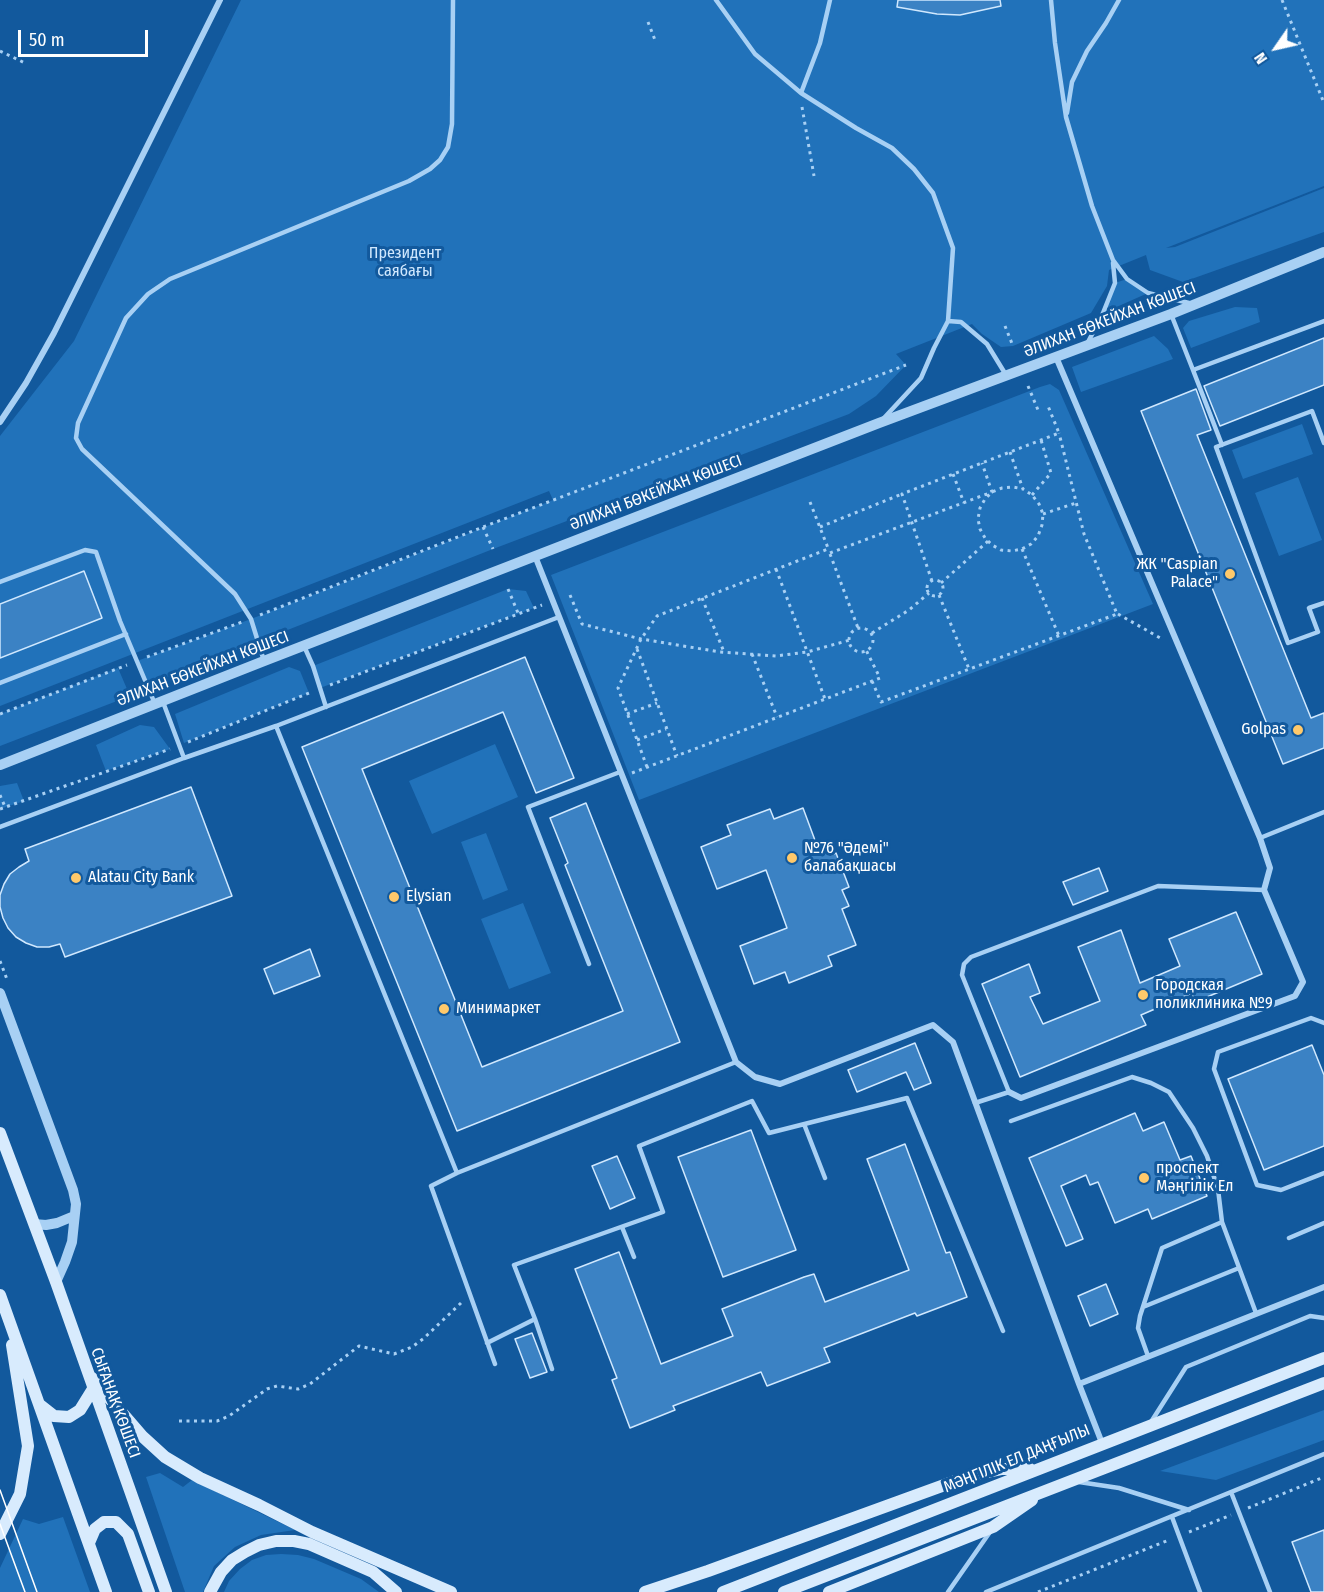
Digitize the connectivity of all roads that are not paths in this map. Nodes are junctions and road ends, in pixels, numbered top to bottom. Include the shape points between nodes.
1 (220, 0) edge
2 (453, 0) edge
3 (716, 0) edge
4 (830, 0) edge
5 (1051, 0) edge
6 (1119, 0) edge
7 (801, 93) junction
8 (1066, 117) junction
9 (1324, 252) edge
10 (1113, 260) junction
11 (1194, 304) junction
12 (1171, 314) junction
13 (948, 321) junction
14 (1324, 321) edge
15 (1086, 346) junction
16 (1056, 357) junction
17 (1193, 370) junction
18 (1006, 375) junction
19 (0, 422) edge
20 (879, 423) junction
21 (1324, 443) edge
22 (1222, 445) junction
23 (535, 556) junction
24 (0, 582) edge
25 (1324, 603) edge
26 (559, 617) junction
27 (126, 634) junction
28 (304, 646) junction
29 (264, 661) junction
30 (0, 683) edge
31 (159, 703) junction
32 (326, 707) junction
33 (276, 726) junction
34 (184, 758) junction
35 (0, 765) edge
36 (621, 774) junction
37 (1324, 812) edge
38 (0, 827) edge
39 (1260, 838) junction
40 (1264, 890) junction
41 (588, 964) dead end
42 (0, 993) edge
43 (1324, 1023) edge
44 (735, 1062) junction
45 (1009, 1092) junction
46 (975, 1103) junction
47 (1011, 1121) dead end
48 (804, 1124) junction
49 (0, 1133) edge
50 (457, 1173) junction
51 (1324, 1173) edge
52 (825, 1178) dead end
53 (74, 1216) junction
54 (1222, 1222) junction
55 (1324, 1223) edge
56 (34, 1224) junction
57 (622, 1227) junction
58 (1289, 1238) dead end
59 (634, 1257) dead end
60 (1239, 1268) junction
61 (56, 1282) junction
62 (1324, 1287) edge
63 (0, 1295) edge
64 (1143, 1307) junction
65 (1256, 1313) junction
66 (8, 1317) junction
67 (1324, 1318) edge
68 (535, 1319) junction
69 (1003, 1331) dead end
70 (488, 1343) junction
71 (1148, 1356) junction
72 (1324, 1358) edge
73 (495, 1364) dead end
74 (552, 1369) dead end
75 (86, 1371) junction
76 (1324, 1383) edge
77 (1079, 1384) junction
78 (93, 1389) junction
79 (40, 1406) junction
80 (1148, 1426) junction
81 (1102, 1443) junction
82 (1324, 1454) edge
83 (1037, 1469) junction
84 (1070, 1481) junction
85 (1045, 1490) junction
86 (1231, 1492) junction
87 (1189, 1510) junction
88 (1172, 1517) junction
89 (993, 1527) junction
90 (0, 1534) edge
91 (89, 1543) junction
92 (106, 1592) edge
93 (149, 1592) edge
94 (166, 1592) edge
95 (210, 1592) edge
96 (396, 1592) edge
97 (451, 1592) edge
98 (645, 1592) edge
99 (723, 1592) edge
100 (784, 1592) edge
101 (829, 1592) edge
102 (948, 1592) edge
103 (986, 1592) edge
104 (1200, 1592) edge
105 (1269, 1592) edge

1 - 19 street via 54,333
2 - 29 lane via 452,124 448,147 440,160 409,181 170,279 148,294 126,318 78,423 76,438 82,449 235,594 251,619
3 - 7 lane via 755,54
4 - 7 lane via 820,43
5 - 8 lane
6 - 8 lane via 1072,82
7 - 13 lane via 892,148 933,193 953,248
8 - 10 lane via 1092,206
9 - 11 street, ӘЛИХАН БӨКЕЙХАН КӨШЕСІ
10 - 11 lane via 1126,279 1148,293
10 - 15 lane via 1115,283
11 - 12 street, ӘЛИХАН БӨКЕЙХАН КӨШЕСІ
12 - 15 street, ӘЛИХАН БӨКЕЙХАН КӨШЕСІ
12 - 17 lane
13 - 18 lane via 961,322 987,344
13 - 20 lane via 921,378
14 - 17 lane
15 - 16 street, ӘЛИХАН БӨКЕЙХАН КӨШЕСІ
16 - 18 street, ӘЛИХАН БӨКЕЙХАН КӨШЕСІ
16 - 39 street
17 - 22 lane
18 - 20 street, ӘЛИХАН БӨКЕЙХАН КӨШЕСІ
20 - 23 street, ӘЛИХАН БӨКЕЙХАН КӨШЕСІ
21 - 22 lane via 1312,411
22 - 25 lane via 1216,447 1288,643 1318,632 1309,608
23 - 26 street
23 - 28 street, ӘЛИХАН БӨКЕЙХАН КӨШЕСІ
24 - 27 lane via 85,550 96,552
26 - 32 lane
26 - 36 street
27 - 30 lane
27 - 31 lane
28 - 29 street, ӘЛИХАН БӨКЕЙХАН КӨШЕСІ
28 - 32 lane
29 - 31 street, ӘЛИХАН БӨКЕЙХАН КӨШЕСІ
31 - 34 lane
31 - 35 street, ӘЛИХАН БӨКЕЙХАН КӨШЕСІ
32 - 33 lane
33 - 34 lane
33 - 50 lane
34 - 38 lane
36 - 41 lane via 528,807
36 - 44 street
37 - 39 lane
39 - 40 street via 1270,868
40 - 45 street via 1303,982 1294,996 1022,1098
40 - 45 lane via 1158,886 971,957 964,964 962,975
42 - 53 street via 73,1190
43 - 51 lane via 1311,1018 1218,1052 1214,1069 1257,1185 1281,1190
44 - 46 street via 755,1077 780,1084 933,1025 953,1042
44 - 50 lane
45 - 46 lane
46 - 77 street
47 - 54 lane via 1132,1077 1151,1083 1169,1092 1193,1128 1218,1189
48 - 52 lane
48 - 57 lane via 769,1133 752,1101 639,1146 663,1212
48 - 69 lane via 907,1098
49 - 56 main road, СЫҒАНАҚ КӨШЕСІ
50 - 70 lane via 431,1186
53 - 56 street via 45,1226
53 - 61 street via 72,1242
54 - 60 lane
54 - 64 lane via 1162,1248
55 - 58 lane
56 - 61 main road, СЫҒАНАҚ КӨШЕСІ
57 - 59 lane
57 - 68 lane via 514,1265
60 - 64 lane
60 - 65 lane
61 - 75 main road, СЫҒАНАҚ КӨШЕСІ
62 - 65 street
63 - 66 main road
64 - 71 lane via 1138,1328
65 - 71 street
66 - 79 main road
66 - 90 main road via 28,1446 20,1494
67 - 80 lane via 1310,1316 1186,1367
68 - 70 lane
68 - 74 lane
70 - 73 lane
71 - 77 street
72 - 80 main road, МӘҢГІЛІК ЕЛ ДАҢҒЫЛЫ
75 - 78 main road, СЫҒАНАҚ КӨШЕСІ
75 - 97 main road via 165,1457 312,1532
76 - 84 main road
77 - 81 street
78 - 79 main road via 80,1410 69,1418 54,1416
78 - 94 main road, СЫҒАНАҚ КӨШЕСІ
79 - 91 main road
80 - 81 main road, МӘҢГІЛІК ЕЛ ДАҢҒЫЛЫ
81 - 83 main road, МӘҢГІЛІК ЕЛ ДАҢҒЫЛЫ
82 - 86 lane
83 - 98 main road via 1000,1469 972,1475
83 - 99 main road, МӘҢГІЛІК ЕЛ ДАҢҒЫЛЫ
84 - 85 main road
84 - 87 lane via 1119,1488
85 - 89 main road
85 - 100 main road
86 - 87 lane
86 - 105 lane
87 - 88 lane
88 - 103 lane
88 - 104 lane
89 - 101 main road
89 - 102 lane
91 - 92 main road
91 - 93 main road via 95,1529 104,1522 116,1522 128,1534
95 - 96 main road via 232,1560 259,1545 276,1541 309,1544 373,1572

